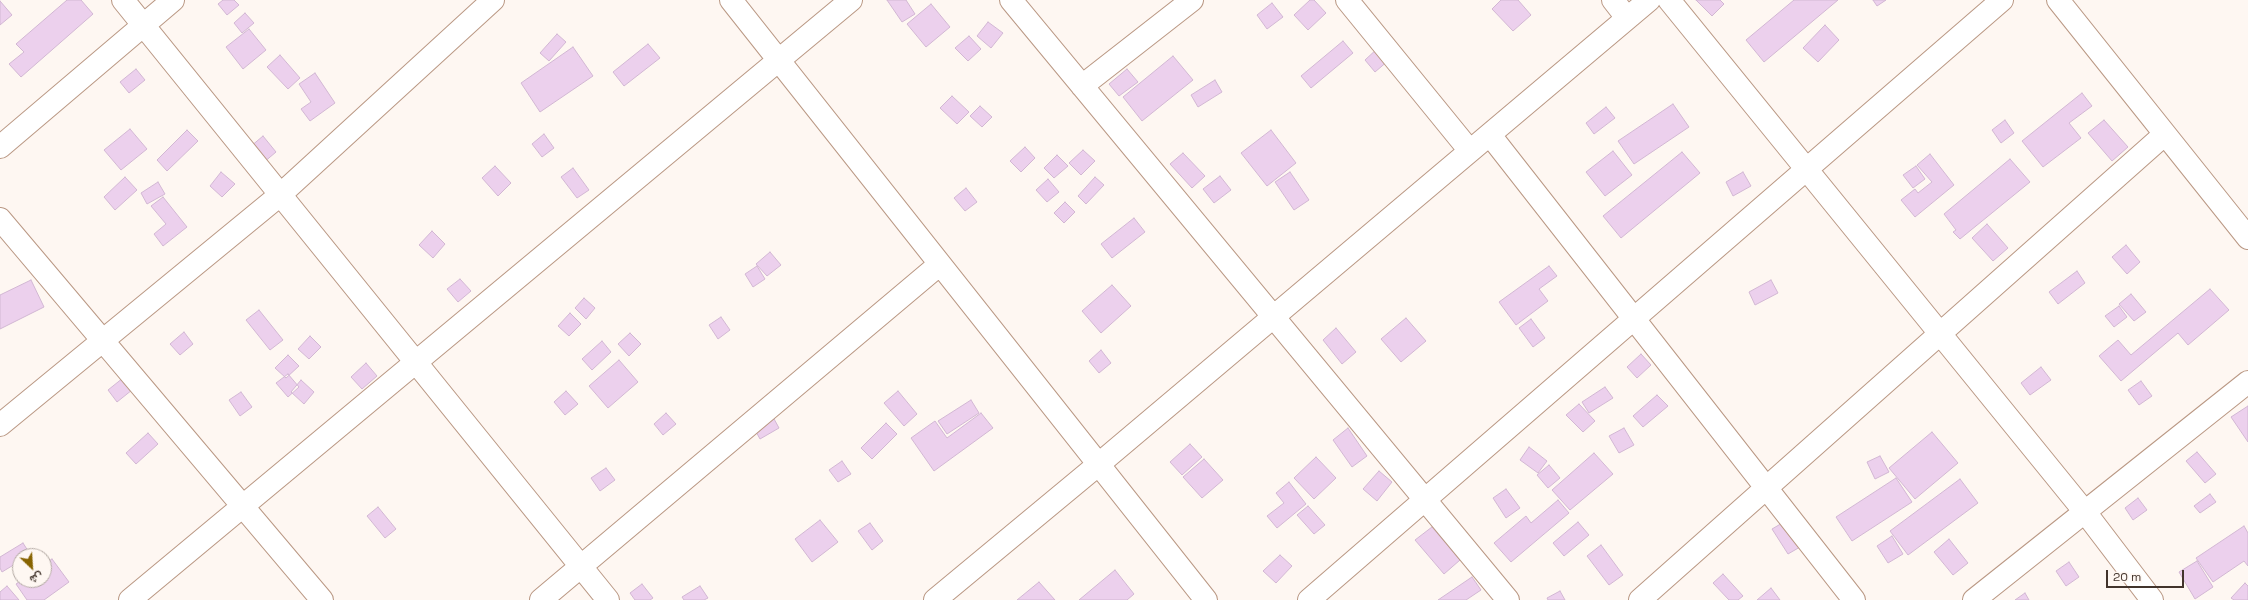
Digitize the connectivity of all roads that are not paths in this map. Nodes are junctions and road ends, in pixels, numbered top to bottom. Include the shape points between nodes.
1 (123, 0) edge
2 (173, 0) edge
3 (493, 0) edge
4 (731, 0) edge
5 (851, 0) edge
6 (1012, 0) edge
7 (1192, 0) edge
8 (1347, 0) edge
9 (1613, 0) edge
10 (1649, 0) edge
11 (1669, 0) edge
12 (2002, 0) edge
13 (2066, 3) edge
14 (1627, 18) junction
15 (143, 25) junction
16 (779, 60) junction
17 (1082, 86) junction
18 (2165, 134) junction
19 (1490, 135) junction
20 (0, 147) edge
21 (1470, 151) junction
22 (1806, 170) junction
23 (280, 195) junction
24 (0, 219) edge
25 (2248, 238) edge
26 (940, 264) junction
27 (1274, 317) junction
28 (1633, 320) junction
29 (1940, 334) junction
30 (102, 340) junction
31 (416, 362) junction
32 (2248, 382) edge
33 (0, 425) edge
34 (1099, 464) junction
35 (1766, 488) junction
36 (1425, 499) junction
37 (243, 506) junction
38 (2084, 512) junction
39 (581, 567) junction
40 (130, 600) edge
41 (322, 600) edge
42 (541, 600) edge
43 (608, 600) edge
44 (935, 600) edge
45 (1206, 600) edge
46 (1309, 600) edge
47 (1508, 600) edge
48 (1640, 600) edge
49 (1854, 600) edge
50 (1974, 600) edge
51 (2152, 600) edge

1 - 15 street
2 - 15 street
3 - 23 street
4 - 16 street
5 - 16 street
6 - 17 street
7 - 17 street
8 - 21 street
9 - 14 street
10 - 14 street
11 - 22 street
12 - 22 street
13 - 18 street
14 - 19 street
15 - 20 street
15 - 23 street
16 - 26 street
16 - 31 street
17 - 27 street
18 - 25 street
18 - 29 street
19 - 21 street
19 - 28 street
21 - 27 street
22 - 28 street
22 - 29 street
23 - 30 street
23 - 31 street
24 - 30 street
26 - 34 street
26 - 39 street
27 - 34 street
27 - 36 street
28 - 35 street
28 - 36 street
29 - 35 street
29 - 38 street
30 - 33 street
30 - 37 street
31 - 37 street
31 - 39 street
32 - 38 street
34 - 44 street
34 - 45 street
35 - 48 street
35 - 49 street
36 - 46 street
36 - 47 street
37 - 40 street
37 - 41 street
38 - 50 street
38 - 51 street
39 - 42 street
39 - 43 street

